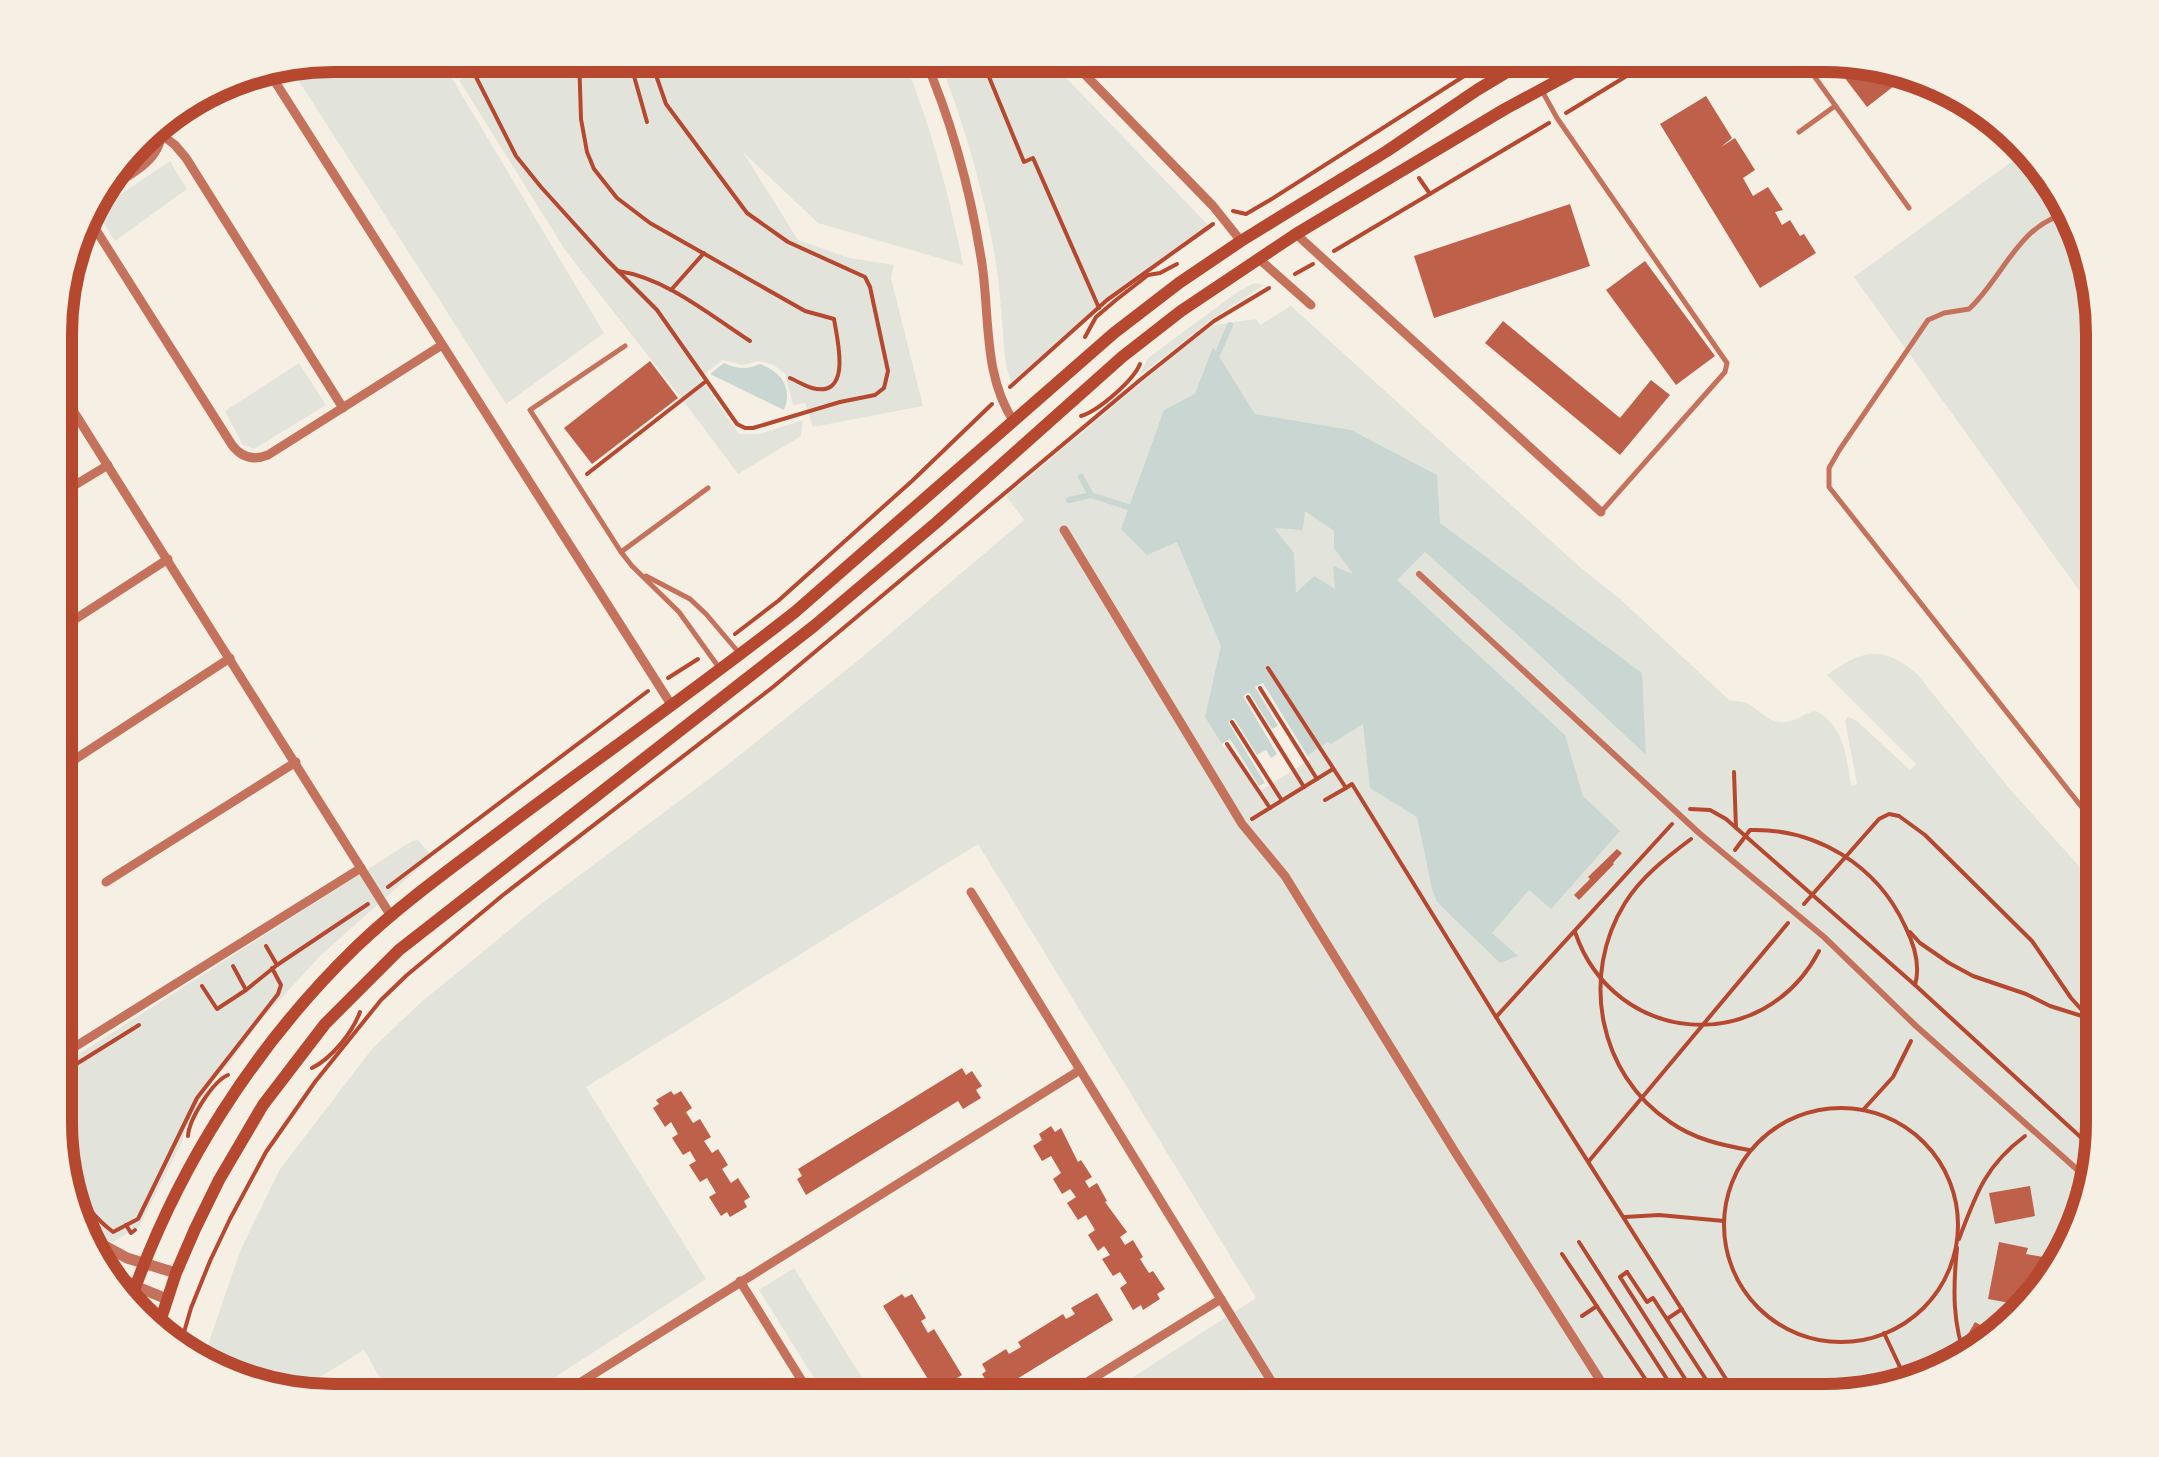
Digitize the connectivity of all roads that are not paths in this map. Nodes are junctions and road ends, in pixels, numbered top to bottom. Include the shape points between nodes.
1 (930, 72) edge
2 (1083, 72) edge
3 (1507, 72) edge
4 (1573, 72) edge
5 (1811, 72) edge
6 (275, 80) edge
7 (1541, 89) junction
8 (1835, 106) junction
9 (1800, 132) dead end
10 (164, 136) edge
11 (161, 139) edge
12 (129, 173) edge
13 (1909, 208) dead end
14 (2058, 217) edge
15 (95, 228) edge
16 (1296, 234) junction
17 (1241, 240) junction
18 (1258, 258) junction
19 (1311, 305) dead end
20 (442, 345) junction
21 (625, 346) dead end
22 (72, 408) edge
23 (344, 408) junction
24 (1014, 422) junction
25 (108, 464) junction
26 (72, 487) edge
27 (708, 488) dead end
28 (1601, 512) joint
29 (1064, 530) dead end
30 (622, 552) junction
31 (168, 560) junction
32 (1419, 574) dead end
33 (644, 575) junction
34 (72, 621) edge
35 (741, 654) junction
36 (230, 658) junction
37 (720, 670) junction
38 (672, 706) junction
39 (72, 760) edge
40 (296, 762) junction
41 (2086, 811) edge
42 (361, 868) junction
43 (106, 882) dead end
44 (971, 892) dead end
45 (391, 916) junction
46 (72, 1049) edge
47 (1080, 1070) junction
48 (2081, 1172) edge
49 (104, 1246) edge
50 (144, 1263) junction
51 (176, 1273) junction
52 (127, 1281) edge
53 (740, 1281) junction
54 (135, 1286) junction
55 (134, 1290) edge
56 (167, 1299) junction
57 (1221, 1299) junction
58 (161, 1318) edge
59 (577, 1384) edge
60 (804, 1384) edge
61 (1084, 1384) edge
62 (1273, 1384) edge
63 (1602, 1384) edge

1 - 24 street via 965,181 982,263 994,382
2 - 17 street
3 - 17 main road
4 - 7 main road
5 - 8 lane
6 - 20 street
7 - 16 main road
7 - 28 lane via 1727,363
8 - 9 lane
8 - 13 lane
10 - 23 street via 186,158
11 - 12 street via 154,157
14 - 41 lane via 2022,240 1969,309 1928,320 1840,449 1829,468 1829,487
15 - 23 street via 242,455 268,456
16 - 18 main road
16 - 28 street
17 - 24 main road via 1139,314
18 - 19 street
18 - 51 main road via 1122,357 826,617 370,976 263,1105
20 - 23 street
20 - 38 street
21 - 30 lane via 530,410
22 - 25 street
24 - 35 main road
25 - 26 street
25 - 31 street
27 - 30 lane
29 - 63 street via 1242,824 1285,876
30 - 33 lane
31 - 34 street
31 - 36 street
32 - 48 street
33 - 35 lane via 690,600
33 - 37 lane
35 - 37 main road
36 - 39 street
36 - 40 street
37 - 38 main road
38 - 45 main road
40 - 42 street
40 - 43 street
42 - 45 street
42 - 46 street
44 - 47 street
45 - 50 main road via 303,1003 255,1063 200,1150
47 - 53 street
47 - 57 street
49 - 50 street
50 - 51 street
50 - 54 main road
51 - 56 main road
52 - 54 street
53 - 59 street
53 - 60 street
54 - 55 main road
54 - 56 street
56 - 58 main road
57 - 61 street
57 - 62 street

